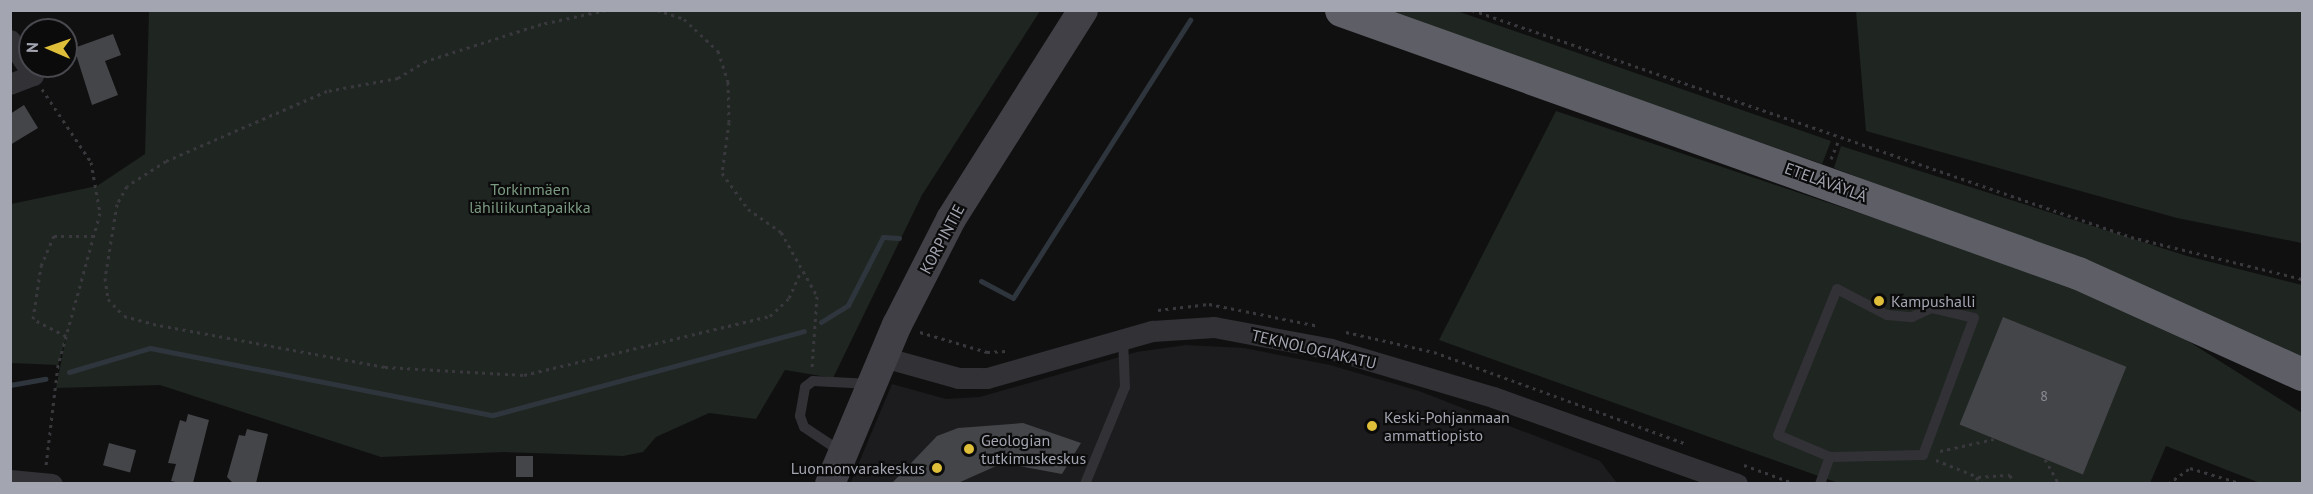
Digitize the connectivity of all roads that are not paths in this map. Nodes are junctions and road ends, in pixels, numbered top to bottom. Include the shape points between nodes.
1 (1083, 10) edge
2 (1341, 10) edge
3 (10, 40) edge
4 (10, 84) edge
5 (1123, 340) junction
6 (2260, 353) junction
7 (877, 370) junction
8 (2302, 374) edge
9 (2302, 387) edge
10 (841, 452) junction
11 (1830, 457) junction
12 (10, 480) edge
13 (48, 483) edge
14 (830, 483) edge
15 (1084, 483) edge
16 (1737, 483) edge
17 (1820, 483) edge

1 - 7 street, KORPINTIE via 951,219
2 - 6 highway, ETELÄVÄYLÄ via 2078,273
3 - 4 street via 33,75
5 - 7 street, TEKNOLOGIAKATU via 987,378
5 - 15 lane via 1125,387
5 - 16 street, TEKNOLOGIAKATU via 1167,328 1214,327 1331,349 1493,397
6 - 8 highway, ETELÄVÄYLÄ
6 - 9 highway
7 - 10 street, KORPINTIE
7 - 10 lane via 813,381 805,387 800,416 804,427
10 - 14 street, KORPINTIE
11 - 11 lane via 1923,455 1974,318 1931,308 1912,317 1887,315 1837,289 1778,435
11 - 17 lane
12 - 13 street

